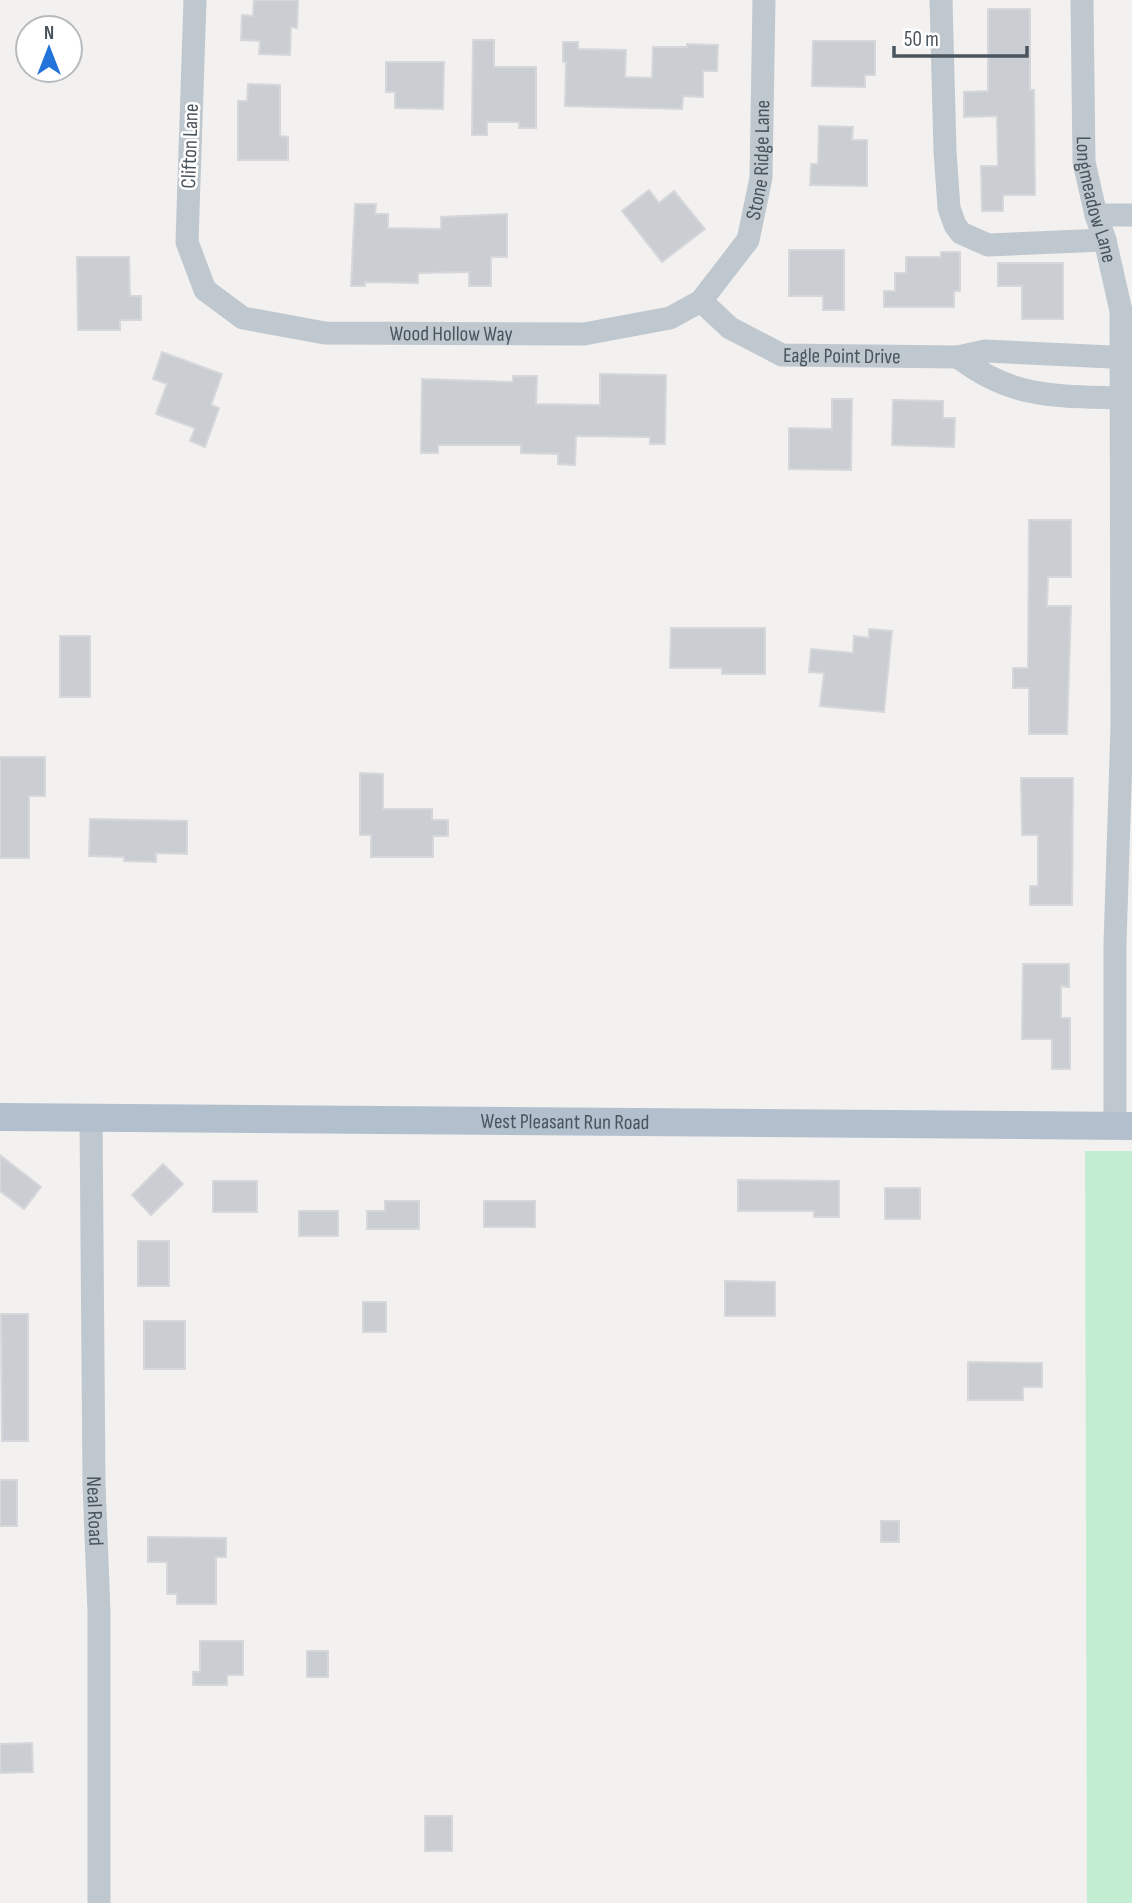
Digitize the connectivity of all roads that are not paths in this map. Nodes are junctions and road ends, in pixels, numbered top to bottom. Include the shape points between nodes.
1 (195, 0) edge
2 (764, 0) edge
3 (941, 0) edge
4 (1082, 0) edge
5 (1096, 215) junction
6 (1132, 215) edge
7 (1105, 240) junction
8 (205, 290) joint
9 (701, 301) junction
10 (1021, 353) junction
11 (958, 357) junction
12 (1127, 358) edge
13 (1018, 390) junction
14 (1121, 398) junction
15 (1127, 631) edge
16 (1115, 944) junction
17 (1132, 1000) edge
18 (0, 1116) edge
19 (91, 1117) junction
20 (1124, 1126) edge
21 (99, 1903) edge

1 - 8 street, Clifton Lane via 187,242
2 - 9 street, Stone Ridge Lane via 761,178 748,240
3 - 7 street via 945,151 949,208 955,225 961,233 988,245
4 - 5 street, Longmeadow Lane via 1084,162
5 - 6 street
5 - 7 street, Longmeadow Lane
7 - 12 street, Longmeadow Lane
8 - 9 street, Wood Hollow Way via 243,318 325,333 584,334 670,318
9 - 11 street, Eagle Point Drive via 730,328 782,355
10 - 11 street, Eagle Point Drive via 985,351
10 - 12 street, Eagle Point Drive
10 - 13 street
11 - 13 street via 979,373
12 - 14 street, Longmeadow Lane
13 - 14 street
14 - 15 street, Longmeadow Lane
15 - 16 street, Longmeadow Lane
16 - 17 street, Longmeadow Lane
16 - 20 street, Longmeadow Lane
18 - 19 main road, West Pleasant Run Road
19 - 20 main road, West Pleasant Run Road
19 - 21 street, Neal Road

